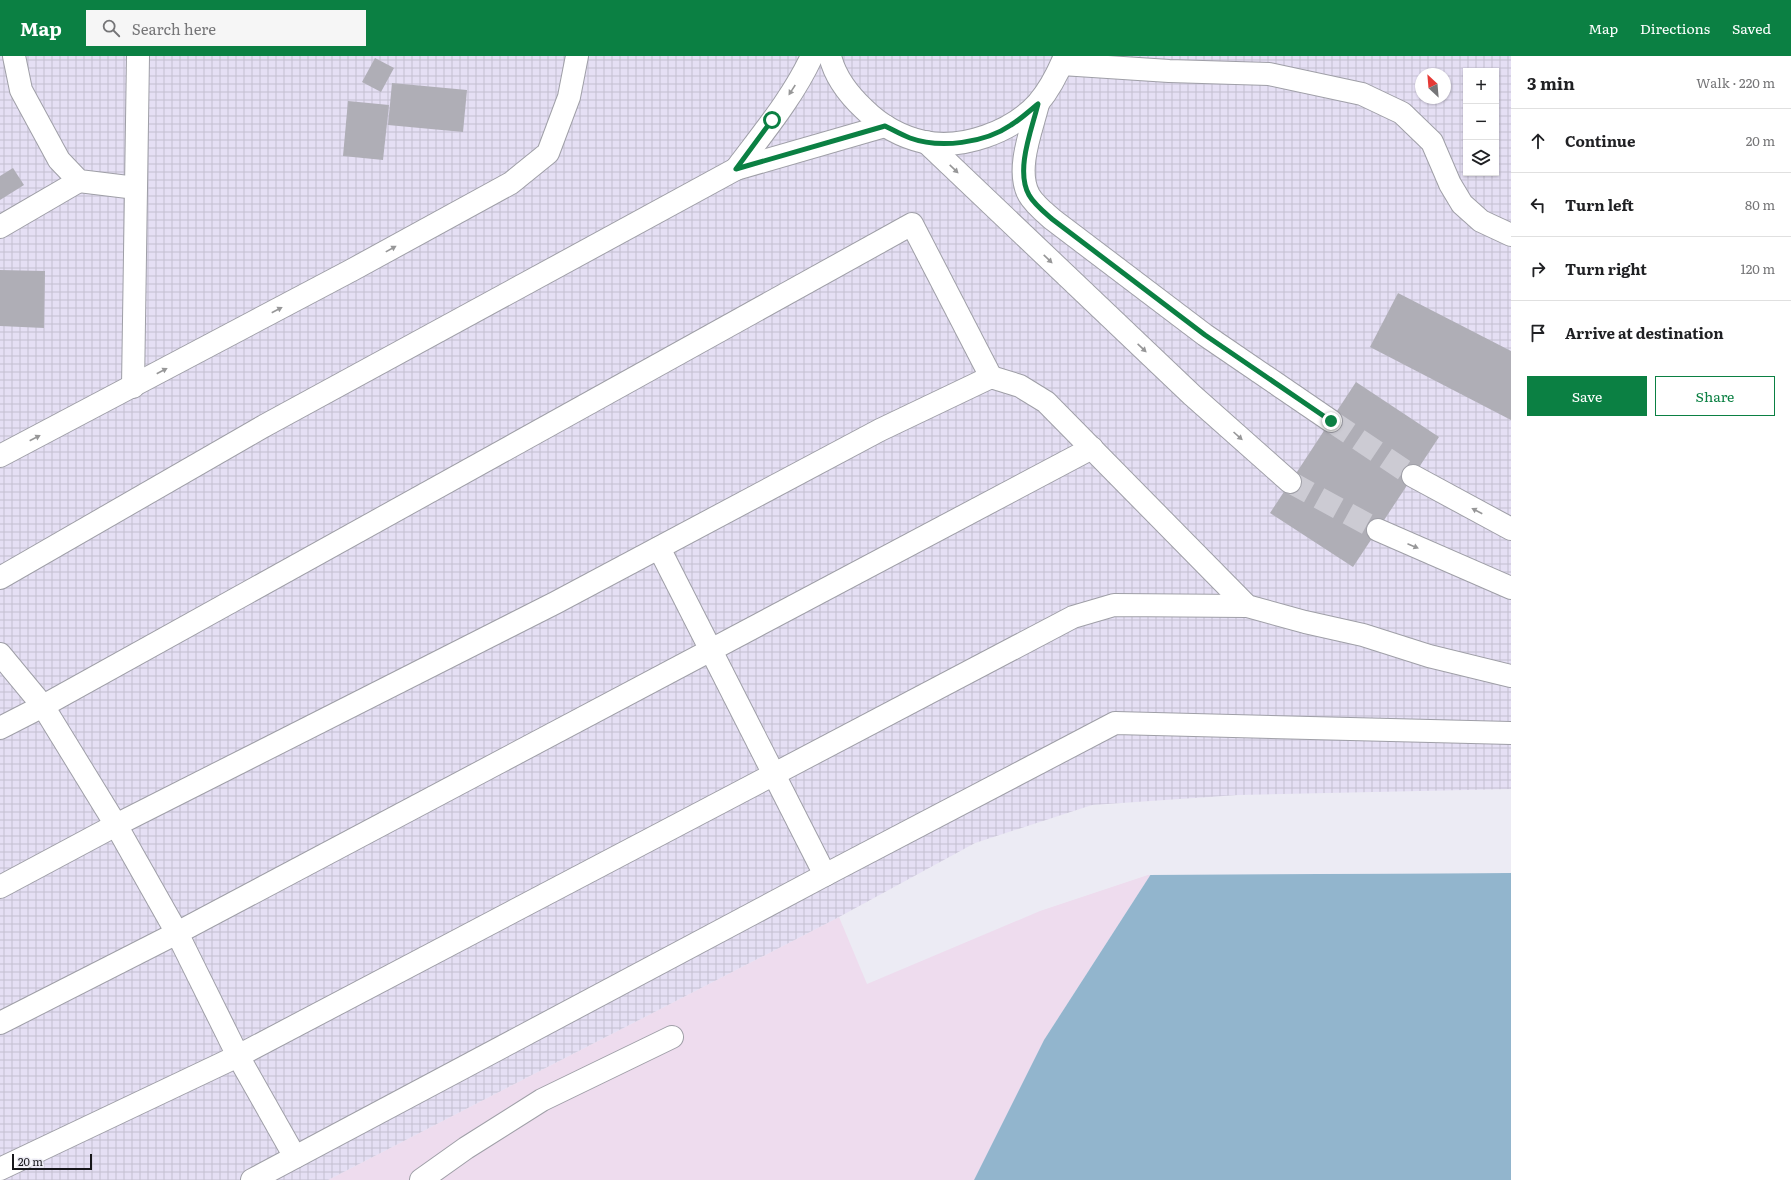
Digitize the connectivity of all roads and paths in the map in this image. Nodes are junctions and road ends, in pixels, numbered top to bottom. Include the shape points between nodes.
1 (14, 56) edge
2 (138, 56) edge
3 (577, 56) edge
4 (812, 56) edge
5 (830, 56) edge
6 (1063, 60) edge
7 (1038, 104) junction
8 (885, 126) junction
9 (926, 142) junction
10 (736, 169) junction
11 (79, 181) junction
12 (136, 188) junction
13 (0, 227) edge
14 (1511, 235) edge
15 (991, 376) junction
16 (133, 387) junction
17 (1331, 421) tunnel mouth
18 (1092, 448) junction
19 (0, 456) edge
20 (1413, 476) tunnel mouth
21 (1290, 482) tunnel mouth
22 (1511, 529) edge
23 (1378, 530) tunnel mouth
24 (659, 548) junction
25 (0, 578) edge
26 (1511, 588) edge
27 (1248, 606) junction
28 (710, 650) junction
29 (0, 654) edge
30 (1511, 676) edge
31 (43, 706) junction
32 (0, 728) edge
33 (1511, 733) edge
34 (774, 774) junction
35 (116, 825) junction
36 (825, 875) junction
37 (0, 887) edge
38 (177, 933) junction
39 (0, 1023) edge
40 (672, 1037) dead end
41 (238, 1056) junction
42 (295, 1157) junction
43 (0, 1169) edge
44 (252, 1180) edge
45 (421, 1180) edge

1 - 11 main road via 21,90 27,102 59,160
2 - 12 main road
16 -> 3 main road via 511,183 548,153 569,96
4 -> 10 main road via 772,120
5 - 8 main road via 850,96
6 - 7 main road via 1056,78
6 - 14 main road via 1168,72 1269,74 1362,94 1402,113 1432,142 1450,184 1462,204 1481,221
7 - 9 main road via 1011,126 978,140 943,144
7 - 17 main road via 1024,162 1024,179 1029,194 1040,208 1205,335
8 - 9 main road via 909,138
8 - 10 main road
9 -> 21 main road via 1192,395
10 - 25 main road via 264,426
11 - 12 main road
11 - 13 main road
12 - 16 main road
15 - 18 main road via 1020,386 1046,402
15 - 24 main road via 873,434
15 - 31 main road via 912,224
19 -> 16 main road
18 - 27 main road
18 - 28 main road
22 -> 20 main road
23 -> 26 main road
24 - 28 main road
24 - 35 main road
27 - 30 main road
27 - 34 main road via 1114,605 1073,617
28 - 34 main road
28 - 38 main road
29 - 31 main road
31 - 32 main road
31 - 35 main road
33 - 36 main road via 1116,723
34 - 36 main road
34 - 41 main road
35 - 37 main road
35 - 38 main road
36 - 42 main road
38 - 39 main road
38 - 41 main road
40 - 45 main road via 542,1100
41 - 42 main road
41 - 43 main road
42 - 44 main road

